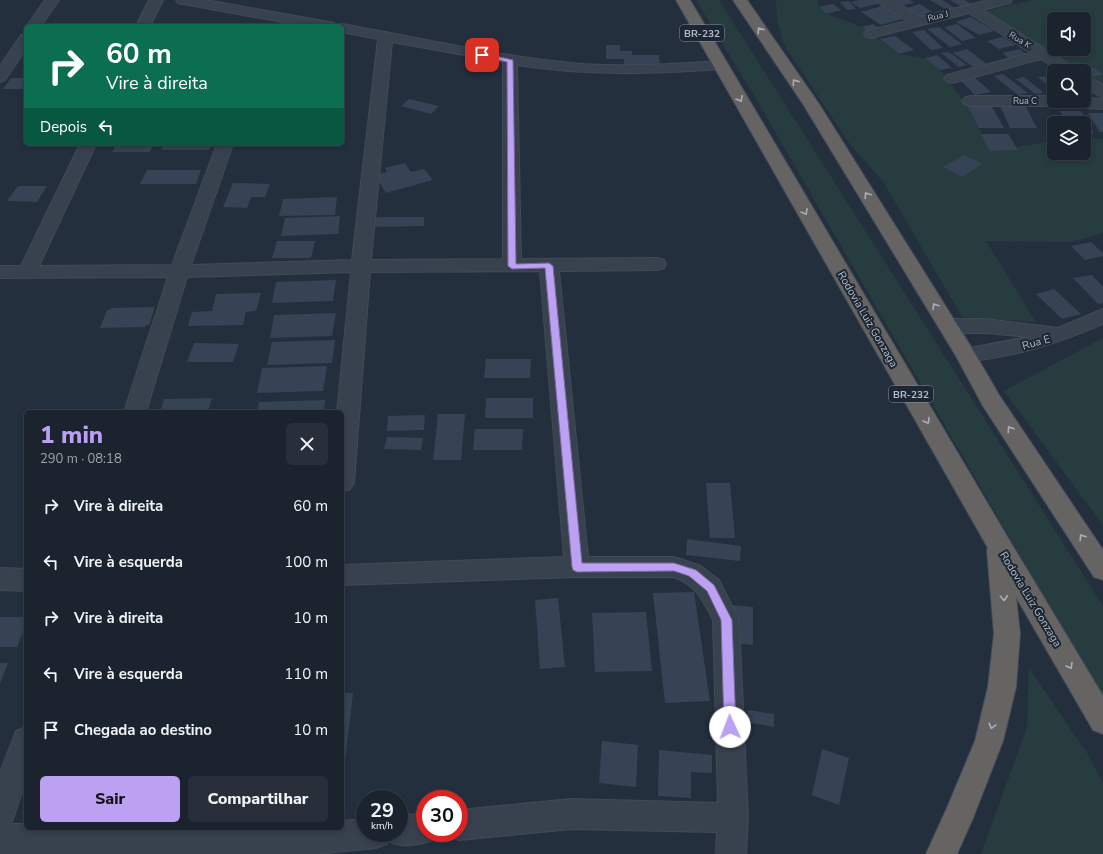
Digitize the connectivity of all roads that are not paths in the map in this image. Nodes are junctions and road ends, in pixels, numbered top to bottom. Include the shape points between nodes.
1 (52, 0) edge
2 (156, 0) edge
3 (183, 0) edge
4 (683, 0) edge
5 (740, 0) edge
6 (884, 0) edge
7 (1005, 0) edge
8 (970, 8) junction
9 (270, 21) edge
10 (917, 21) junction
11 (35, 24) edge
12 (145, 24) edge
13 (306, 24) edge
14 (344, 28) edge
15 (871, 34) dead end
16 (385, 36) junction
17 (24, 41) edge
18 (1043, 54) junction
19 (510, 60) junction
20 (1059, 64) edge
21 (721, 65) junction
22 (0, 77) edge
23 (952, 78) dead end
24 (1091, 84) edge
25 (1103, 92) edge
26 (970, 101) dead end
27 (1103, 104) edge
28 (87, 146) edge
29 (224, 146) edge
30 (657, 264) dead end
31 (361, 266) junction
32 (512, 266) junction
33 (549, 266) junction
34 (179, 271) junction
35 (27, 272) junction
36 (2, 276) edge
37 (1103, 316) edge
38 (948, 326) junction
39 (1062, 334) junction
40 (966, 355) junction
41 (136, 410) edge
42 (344, 460) edge
43 (999, 545) junction
44 (577, 567) junction
45 (1103, 570) edge
46 (344, 575) edge
47 (0, 579) edge
48 (24, 580) edge
49 (1103, 721) edge
50 (24, 746) edge
51 (0, 814) edge
52 (733, 818) junction
53 (468, 824) edge
54 (356, 835) edge
55 (0, 839) edge
56 (731, 854) edge
57 (941, 854) edge

1 - 11 street
2 - 12 street
3 - 9 street
4 - 21 highway, Rodovia Luiz Gonzaga / BR-232
38 -> 5 highway via 811,104
6 - 10 street
7 - 8 street, Rua J
8 - 10 street, Rua J
8 - 18 street, Rua K
9 - 13 street
10 - 15 street, Rua J
14 - 16 street
16 - 19 street
16 - 31 street
17 - 22 street
18 - 20 street, Rua K
18 - 23 street
19 - 21 street via 583,68 646,69
19 - 32 street
21 -> 43 highway, Rodovia Luiz Gonzaga / BR-232
24 - 25 street
26 - 27 street, Rua C
28 - 35 street
29 - 34 street
30 - 33 street
31 - 32 street
31 - 34 street
31 - 42 street
32 - 33 street
33 - 44 street
34 - 35 street
34 - 41 street
35 - 36 street
37 - 39 street, Rua E
38 - 39 street via 986,326
38 - 40 highway
39 - 40 street, Rua E via 1001,351
45 -> 40 highway via 991,400
43 -> 49 highway, Rodovia Luiz Gonzaga / BR-232
43 -> 57 highway via 1007,634 1002,687 988,741
44 - 46 street
44 - 52 street via 674,567 692,573 710,588 726,620
47 - 48 street
50 - 51 street
52 - 53 street via 572,814
52 - 56 street
54 - 55 street via 275,842

